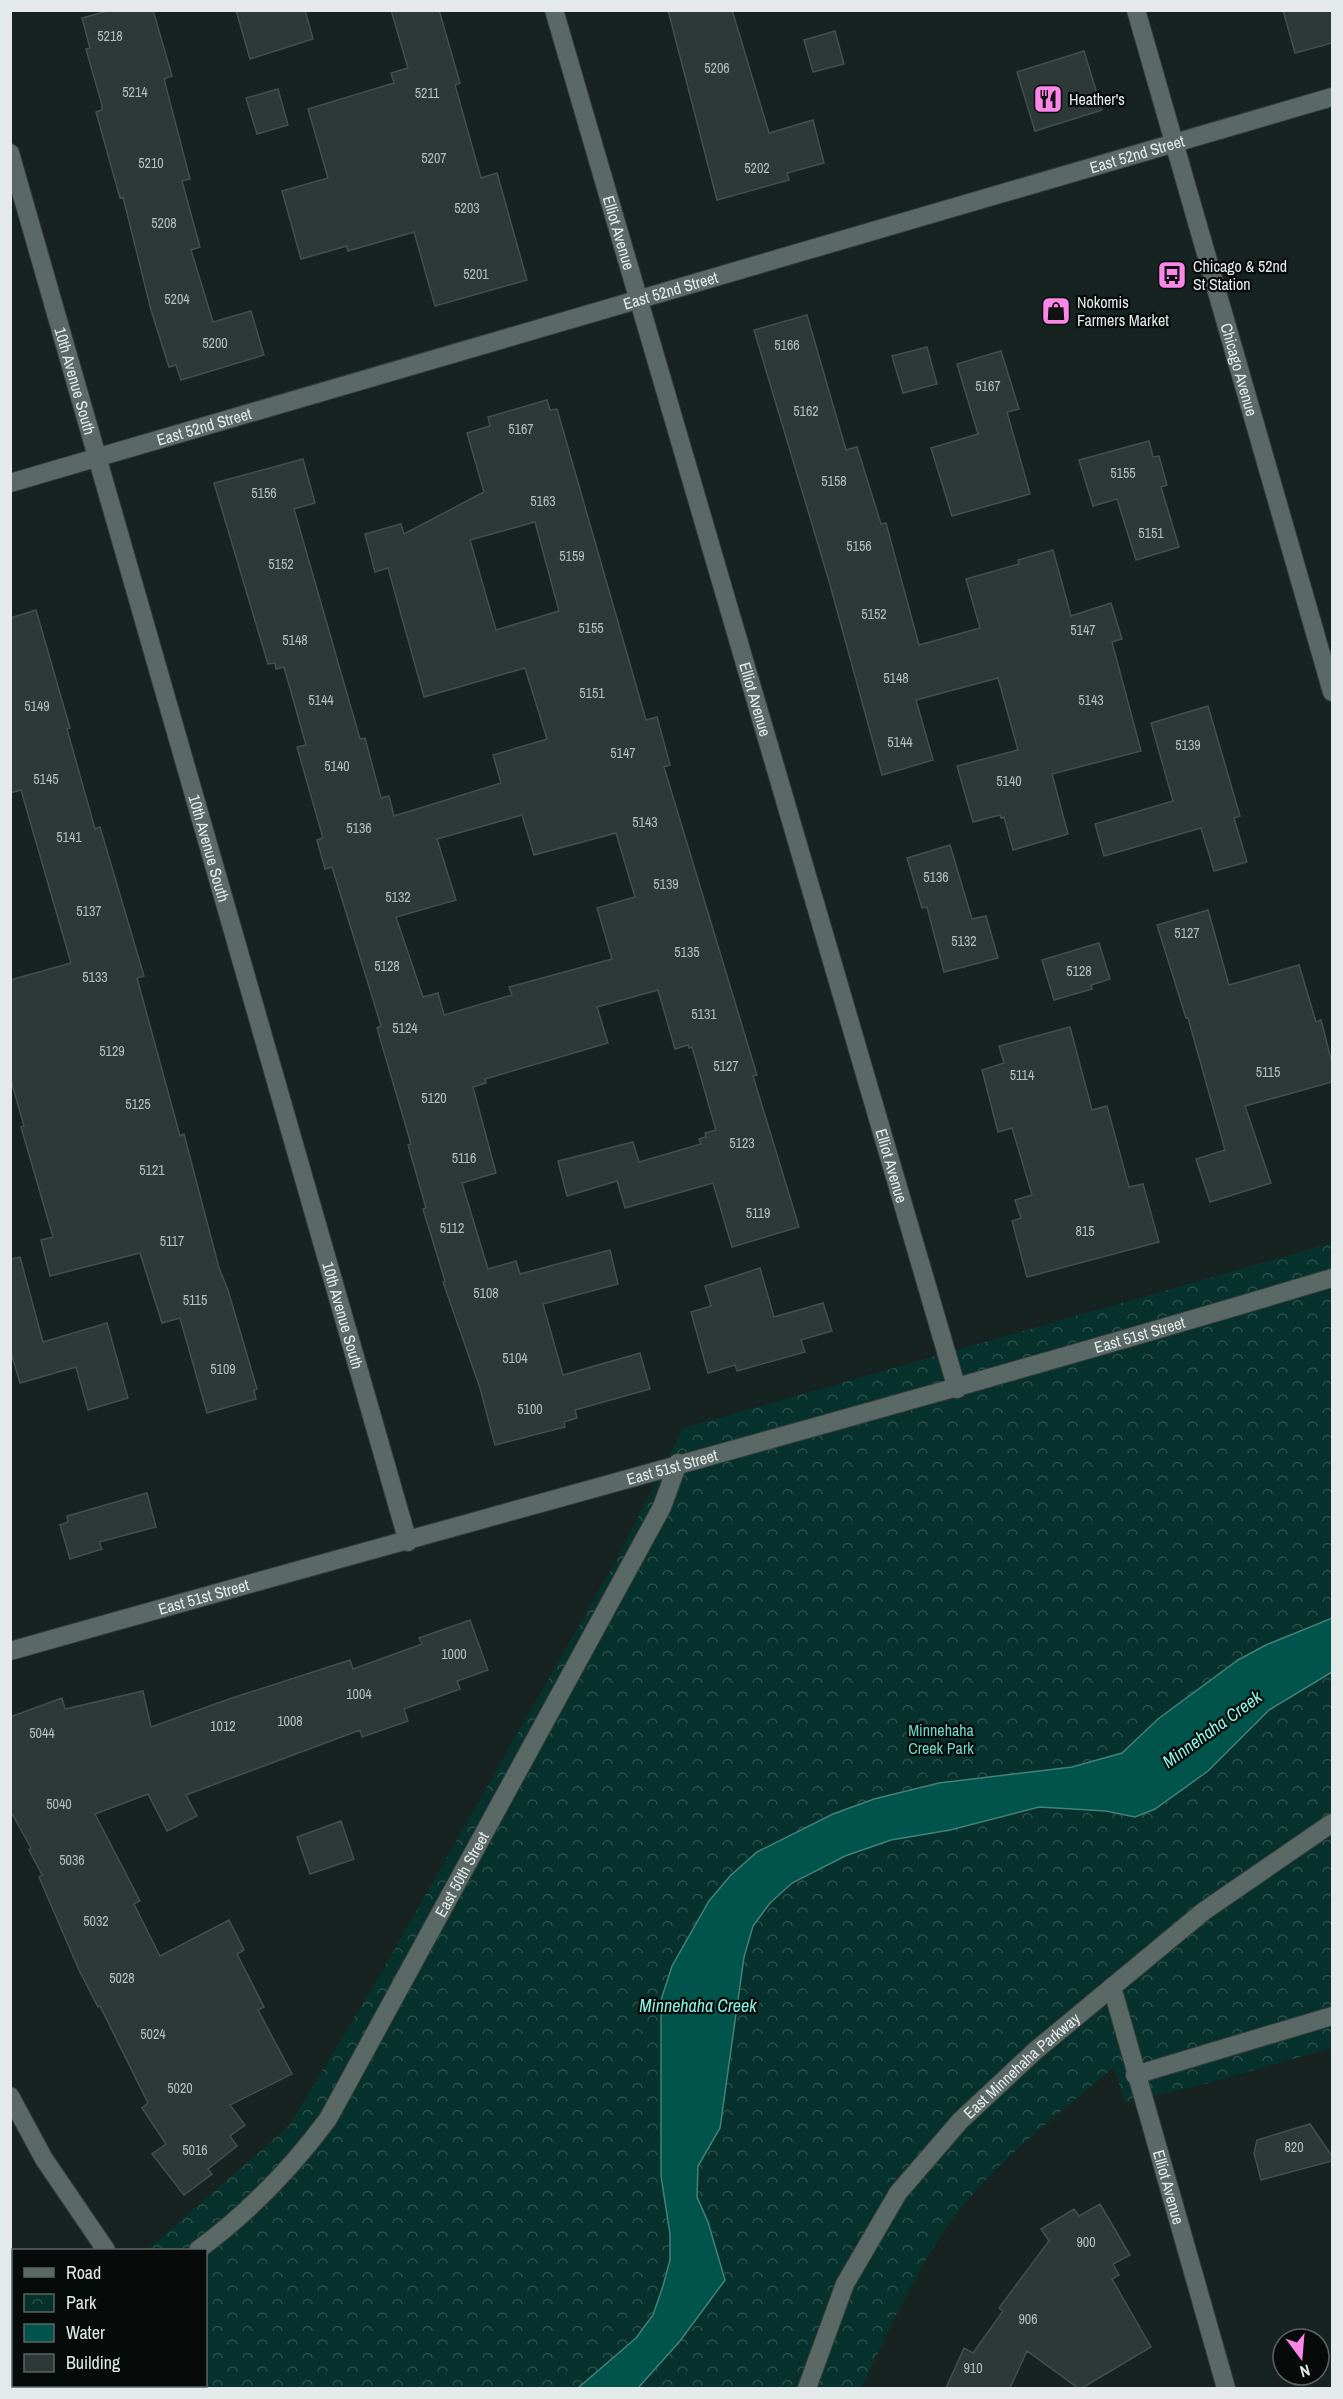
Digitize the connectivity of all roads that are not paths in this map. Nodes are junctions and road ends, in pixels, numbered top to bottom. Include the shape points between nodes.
1 (554, 10) edge
2 (1137, 10) edge
3 (1332, 97) edge
4 (1175, 142) junction
5 (10, 153) edge
6 (638, 300) junction
7 (99, 457) junction
8 (10, 483) edge
9 (1332, 692) edge
10 (1332, 1278) edge
11 (957, 1389) junction
12 (678, 1463) junction
13 (408, 1542) junction
14 (10, 1651) edge
15 (1332, 1823) edge
16 (1112, 1987) junction
17 (1332, 2016) edge
18 (1136, 2075) junction
19 (10, 2096) edge
20 (105, 2249) edge
21 (199, 2249) edge
22 (807, 2388) edge
23 (1226, 2388) edge

1 - 6 street, Elliot Avenue
2 - 4 street, Chicago Avenue
3 - 4 street, East 52nd Street
4 - 6 street, East 52nd Street
4 - 9 street, Chicago Avenue
5 - 7 street, 10th Avenue South
6 - 7 street, East 52nd Street
6 - 11 street, Elliot Avenue
7 - 8 street, East 52nd Street
7 - 13 street, 10th Avenue South
10 - 11 street, East 51st Street
11 - 12 street, East 51st Street
12 - 13 street, East 51st Street
12 - 21 street, East 50th Street via 662,1507 328,2119 296,2162 229,2228
13 - 14 street, East 51st Street
15 - 16 street, East Minnehaha Parkway via 1204,1911
16 - 18 street, Elliot Avenue
16 - 22 street, East Minnehaha Parkway via 960,2121 898,2193 845,2284
17 - 18 street
18 - 23 street, Elliot Avenue
19 - 20 street via 44,2158

